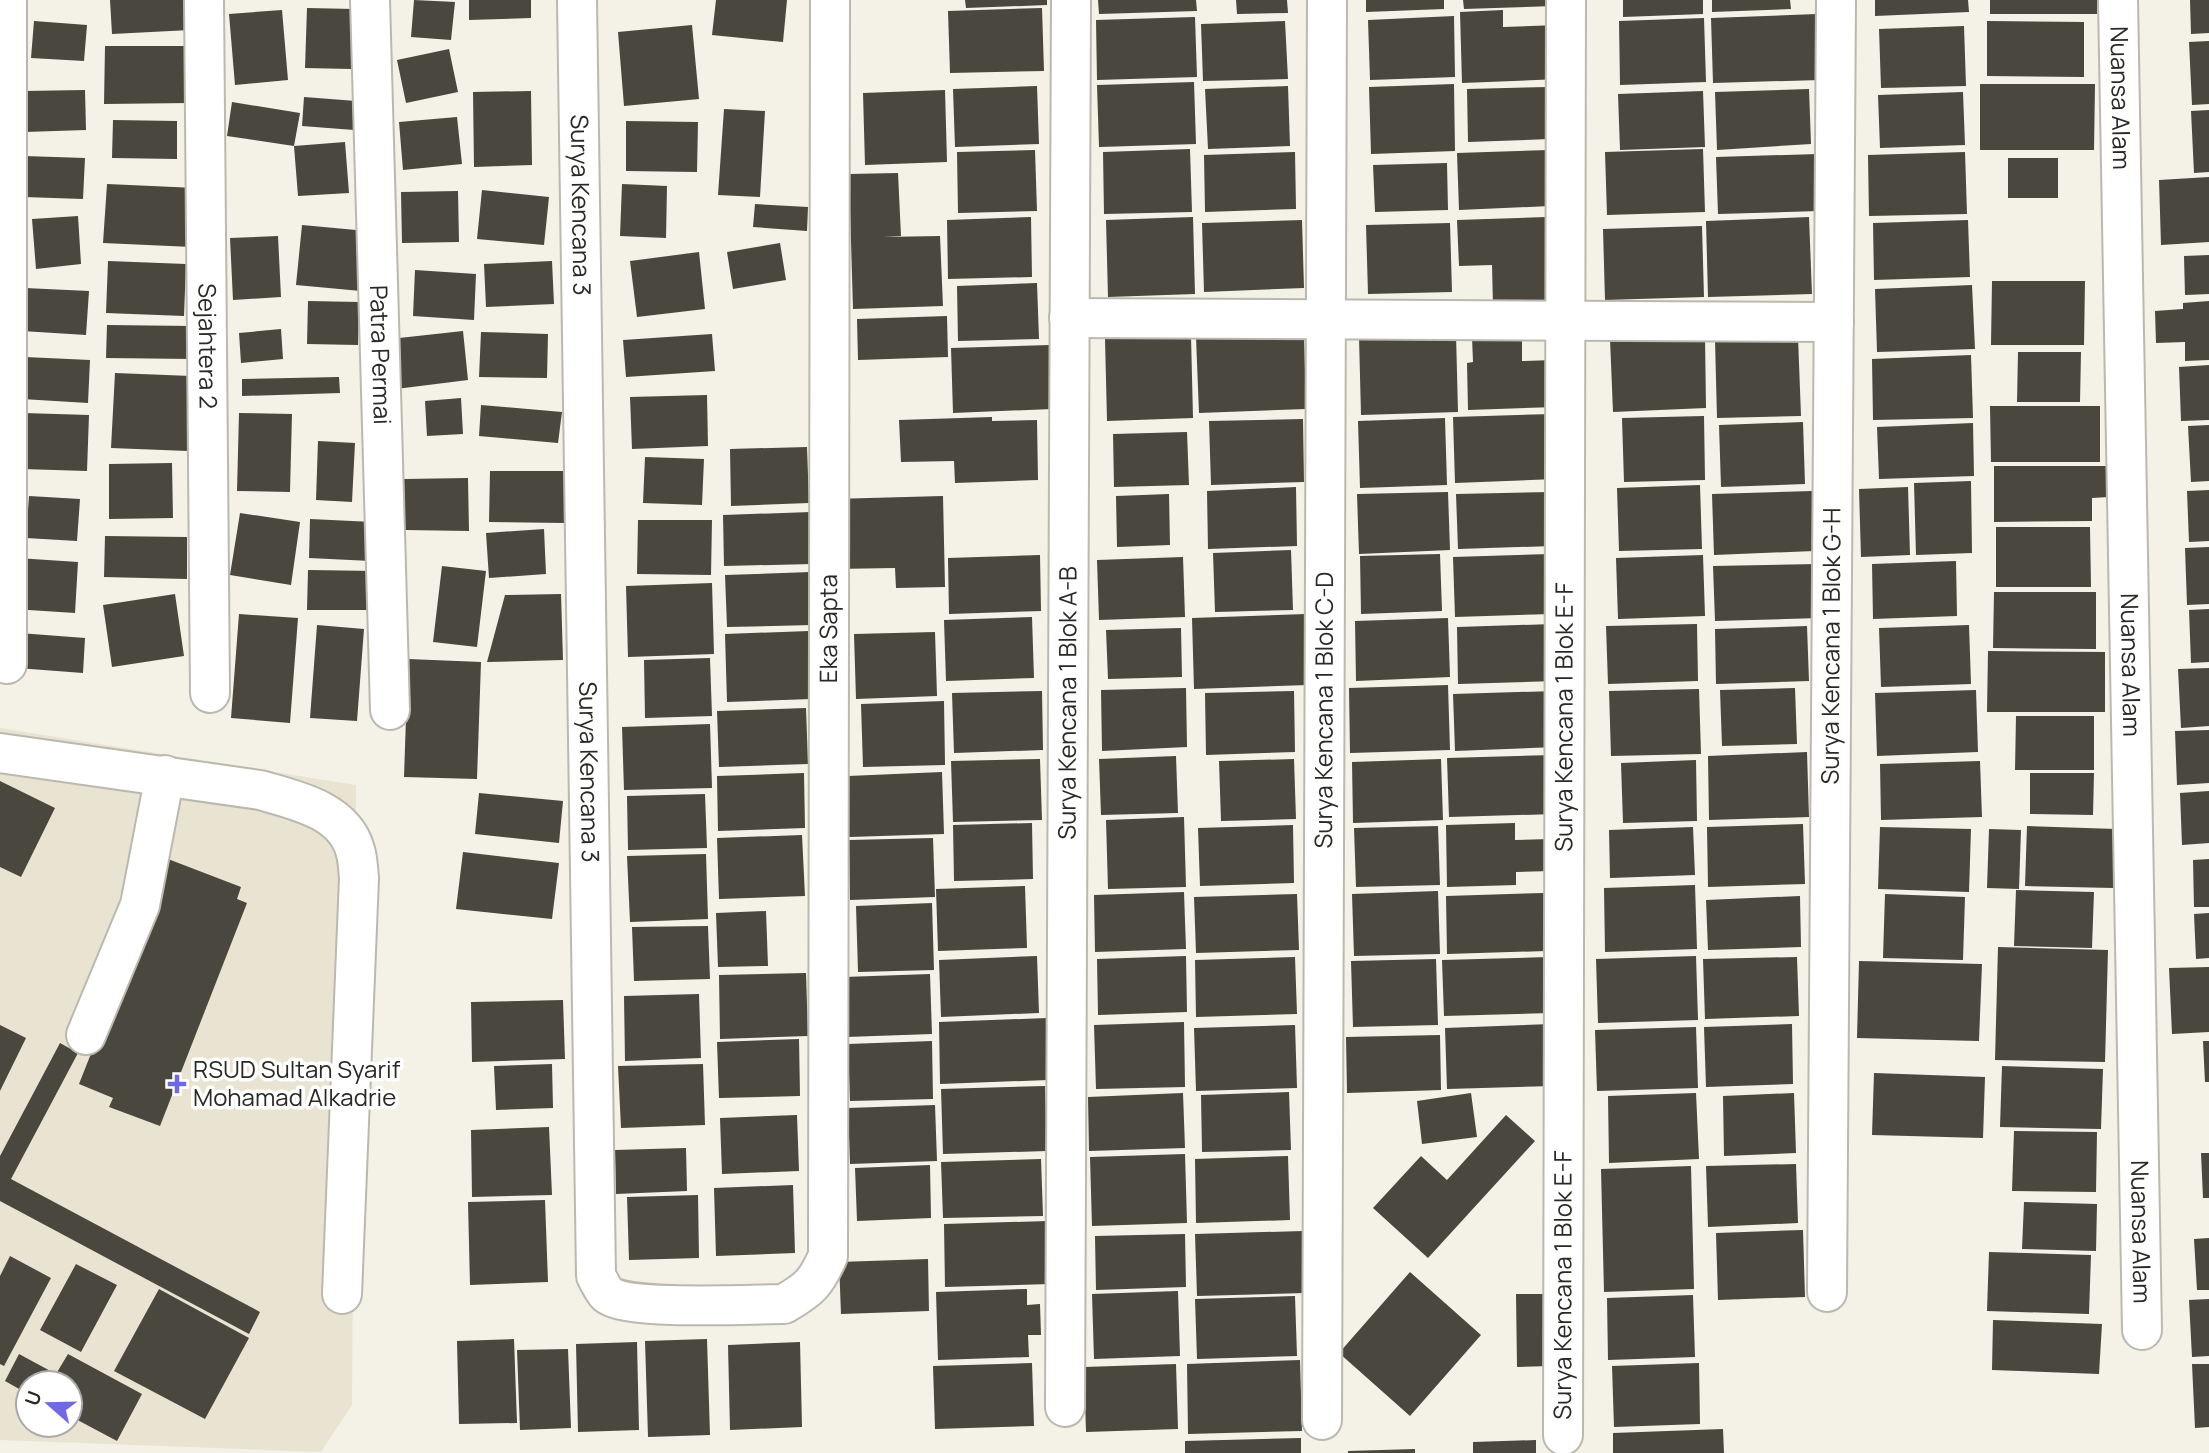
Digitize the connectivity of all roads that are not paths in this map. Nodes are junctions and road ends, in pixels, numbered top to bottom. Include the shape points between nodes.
1 (7, 0) edge
2 (204, 0) edge
3 (370, 0) edge
4 (577, 0) edge
5 (830, 0) edge
6 (1071, 0) edge
7 (1327, 0) edge
8 (1566, 0) edge
9 (1836, 0) edge
10 (2118, 0) edge
11 (1069, 318) junction
12 (1326, 319) junction
13 (1566, 320) junction
14 (1834, 322) junction
15 (6, 664) dead end
16 (210, 693) dead end
17 (390, 710) dead end
18 (0, 753) edge
19 (165, 775) junction
20 (86, 1035) dead end
21 (828, 1256) joint
22 (1827, 1292) dead end
23 (342, 1294) dead end
24 (2142, 1330) dead end
25 (1065, 1407) dead end
26 (1322, 1420) dead end
27 (1563, 1435) dead end

1 - 15 street
2 - 16 street, Sejahtera 2
3 - 17 street, Patra Permai
4 - 21 street, Surya Kencana 3 via 596,1276 607,1294 625,1302 785,1304 817,1280
5 - 21 street, Eka Sapta
6 - 11 street, Surya Kencana 1 Blok A-B
7 - 12 street, Surya Kencana 1 Blok C-D
8 - 13 street, Surya Kencana 1 Blok E-F
9 - 14 street, Surya Kencana 1 Blok G-H
10 - 24 street, Nuansa Alam
11 - 12 street
11 - 25 street, Surya Kencana 1 Blok A-B
12 - 13 street
12 - 26 street, Surya Kencana 1 Blok C-D
13 - 14 street
13 - 27 street, Surya Kencana 1 Blok E-F
14 - 22 street, Surya Kencana 1 Blok G-H
18 - 19 street
19 - 20 street via 140,905
19 - 23 street via 260,790 300,802 344,827 355,849 359,878

